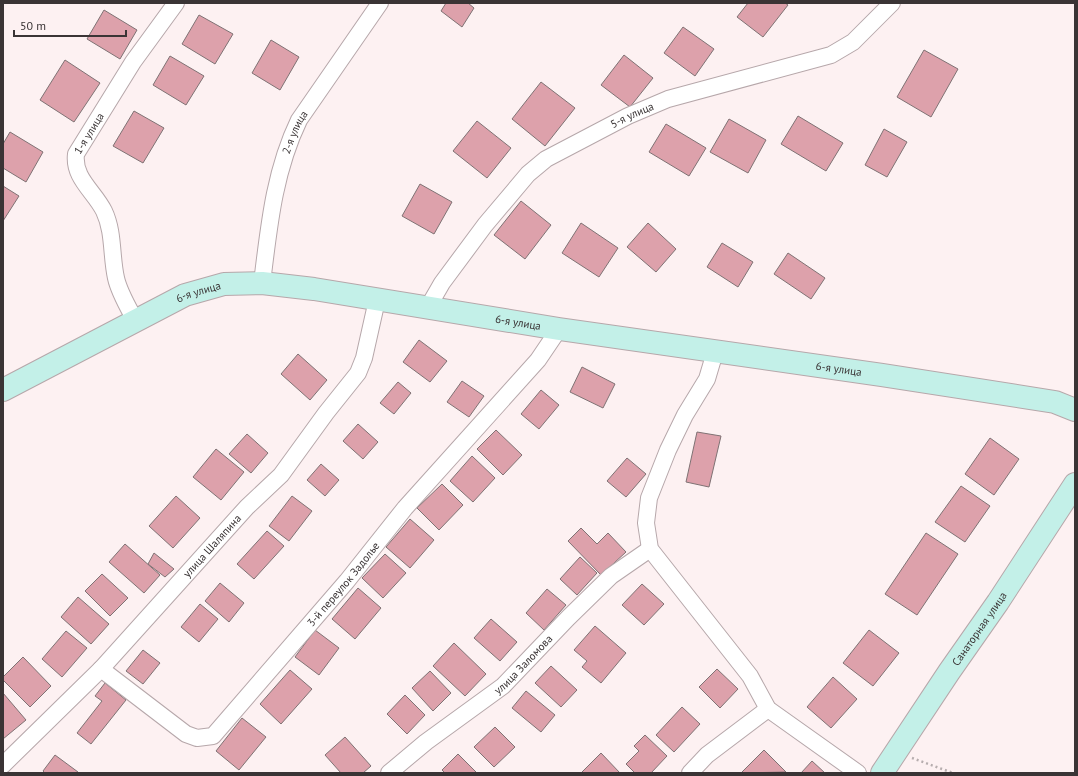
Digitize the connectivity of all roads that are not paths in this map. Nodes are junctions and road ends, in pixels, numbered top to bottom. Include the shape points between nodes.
1 (176, 3) edge
2 (380, 3) edge
3 (892, 3) edge
4 (262, 283) junction
5 (376, 300) junction
6 (427, 309) junction
7 (135, 320) junction
8 (559, 330) junction
9 (715, 352) junction
10 (3, 390) edge
11 (1065, 400) edge
12 (1075, 410) edge
13 (1075, 484) edge
14 (650, 549) junction
15 (101, 669) junction
16 (768, 709) junction
17 (3, 765) edge
18 (389, 773) edge
19 (690, 773) edge
20 (858, 773) edge
21 (882, 773) edge

1 - 7 street, 1-я улица via 133,62 76,154 75,162 79,174 104,211 116,279
2 - 4 street, 2-я улица via 299,120 289,142 277,181
3 - 6 street, 5-я улица via 853,42 831,55 668,99 628,116 546,159 528,174 486,224 442,283
4 - 5 street, 6-я улица
4 - 7 street, 6-я улица via 224,284 204,288 171,301
5 - 6 street, 6-я улица
5 - 15 street, улица Шаляпина via 364,358 358,373 281,475 242,513
6 - 8 street, 6-я улица
7 - 10 street, 6-я улица
8 - 9 street, 6-я улица
8 - 15 street, 3-й переулок Задолье via 538,360 405,508 347,582 213,736 197,738 186,734
9 - 11 street, 6-я улица
9 - 14 street via 707,378 671,443 649,498 646,523
11 - 12 street, 6-я улица
13 - 21 street, Санаторная улица
14 - 16 street via 750,676
14 - 18 street, улица Заломова via 611,576 503,686 426,742
15 - 17 street, улица Шаляпина
16 - 19 street via 707,755
16 - 20 street

